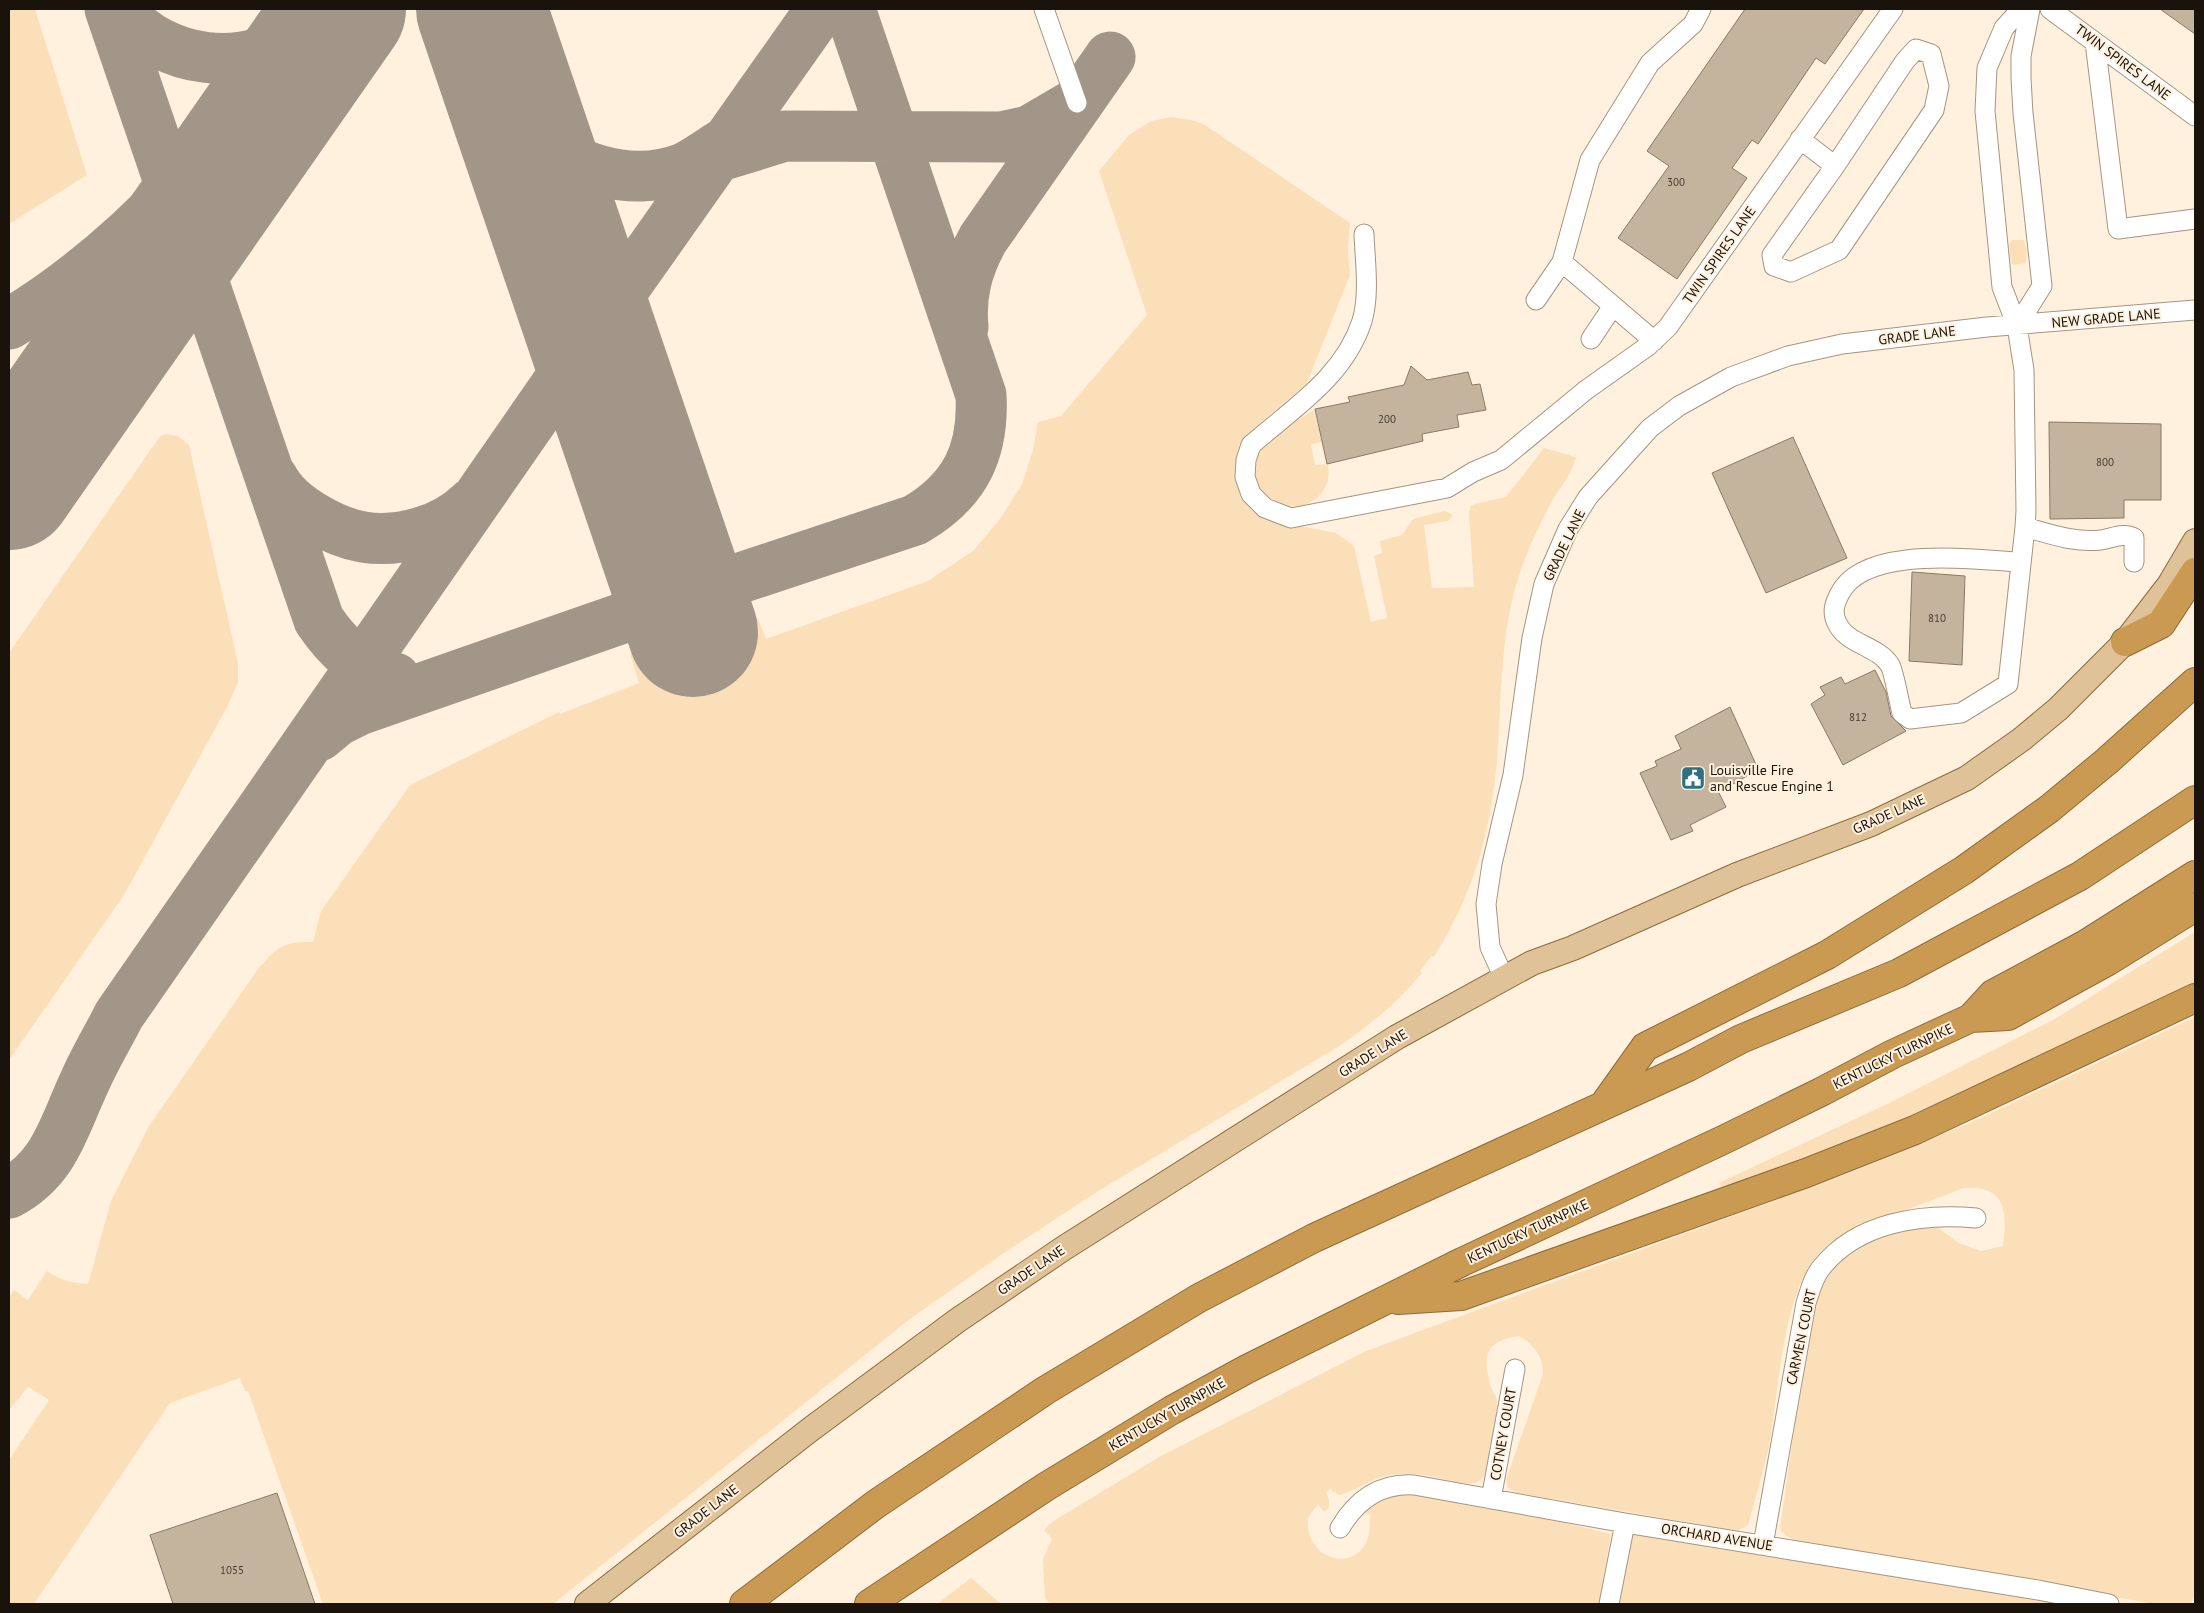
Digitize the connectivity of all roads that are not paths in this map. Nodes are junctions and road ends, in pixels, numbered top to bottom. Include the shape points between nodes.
1 (1044, 9) edge
2 (1701, 9) edge
3 (1893, 9) edge
4 (2021, 9) edge
5 (2030, 9) edge
6 (2050, 9) edge
7 (2095, 42) junction
8 (1077, 104) dead end
9 (2195, 116) edge
10 (1800, 139) junction
11 (1835, 166) junction
12 (2195, 219) edge
13 (1364, 234) dead end
14 (1562, 262) junction
15 (1536, 300) dead end
16 (1613, 306) junction
17 (2195, 310) edge
18 (2018, 326) junction
19 (1591, 339) dead end
20 (1654, 341) junction
21 (2025, 527) junction
22 (2195, 541) edge
23 (2020, 562) junction
24 (2134, 562) dead end
25 (2195, 572) edge
26 (2126, 642) junction
27 (2195, 682) edge
28 (2195, 800) edge
29 (2195, 875) edge
30 (2195, 907) edge
31 (1504, 978) junction
32 (2195, 998) edge
33 (1972, 1018) junction
34 (1602, 1107) junction
35 (1976, 1218) dead end
36 (1389, 1300) junction
37 (1515, 1369) dead end
38 (1491, 1499) junction
39 (1625, 1522) junction
40 (1340, 1528) dead end
41 (1763, 1545) junction
42 (587, 1604) edge
43 (744, 1604) edge
44 (869, 1604) edge
45 (1609, 1604) edge
46 (2109, 1604) edge

1 - 8 street
2 - 14 street via 1693,24 1650,63 1590,160
3 - 10 street, TWIN SPIRES LANE
4 - 18 street via 2004,28 1986,68 1985,111 2002,287
5 - 18 street via 2021,56 2022,113 2042,286
6 - 7 street, TWIN SPIRES LANE
7 - 9 street, TWIN SPIRES LANE
7 - 12 street via 2118,229
10 - 11 street
10 - 20 street, TWIN SPIRES LANE via 1668,327
11 - 11 street via 1772,255 1774,266 1791,272 1839,250 1934,110 1940,86 1931,54 1916,49 1905,61
13 - 20 street, TWIN SPIRES LANE via 1366,288 1362,321 1347,352 1327,380 1251,445 1246,460 1245,476 1251,494 1265,508 1291,518 1447,488 1501,460 1586,390
14 - 15 street
14 - 16 street
16 - 19 street
16 - 20 street
17 - 18 street, NEW GRADE LANE
18 - 21 street via 2024,370
18 - 31 street, GRADE LANE via 1842,344 1788,356 1730,377 1679,406 1650,428 1588,497 1568,530 1544,584 1532,638 1513,775 1492,864 1486,904 1490,946
21 - 23 street
21 - 24 street via 2072,540 2099,540 2128,534 2134,538
22 - 26 main road, GRADE LANE via 2169,585
23 - 23 street via 2008,684 1961,713 1910,719 1902,713 1890,666 1873,650 1847,637 1834,616 1841,590 1856,575 1886,562 1908,558
25 - 26 highway via 2161,624
26 - 31 main road, GRADE LANE via 2058,709 1967,778 1870,824 1736,875
27 - 34 highway via 2071,791 1956,875 1827,956 1645,1047
28 - 34 highway via 2080,876 1899,973 1742,1038
29 - 33 highway, KENTUCKY TURNPIKE via 2086,944 1993,994
30 - 33 highway via 2108,961 2008,1016
31 - 42 main road, GRADE LANE via 1397,1037 1064,1248 958,1320
32 - 36 highway via 1915,1130 1806,1173 1461,1296
33 - 36 highway, KENTUCKY TURNPIKE
34 - 43 highway via 1314,1238 1199,1298 1046,1390 876,1504
35 - 41 street, CARMEN COURT via 1952,1216 1903,1221 1876,1229 1839,1250 1821,1269 1811,1285 1806,1303
36 - 44 highway, KENTUCKY TURNPIKE via 1247,1369 1156,1419 1047,1486
37 - 38 street, COTNEY COURT
38 - 39 street, ORCHARD AVENUE
38 - 40 street, ORCHARD AVENUE via 1397,1484 1362,1500
39 - 41 street, ORCHARD AVENUE
39 - 45 street
41 - 46 street, ORCHARD AVENUE

